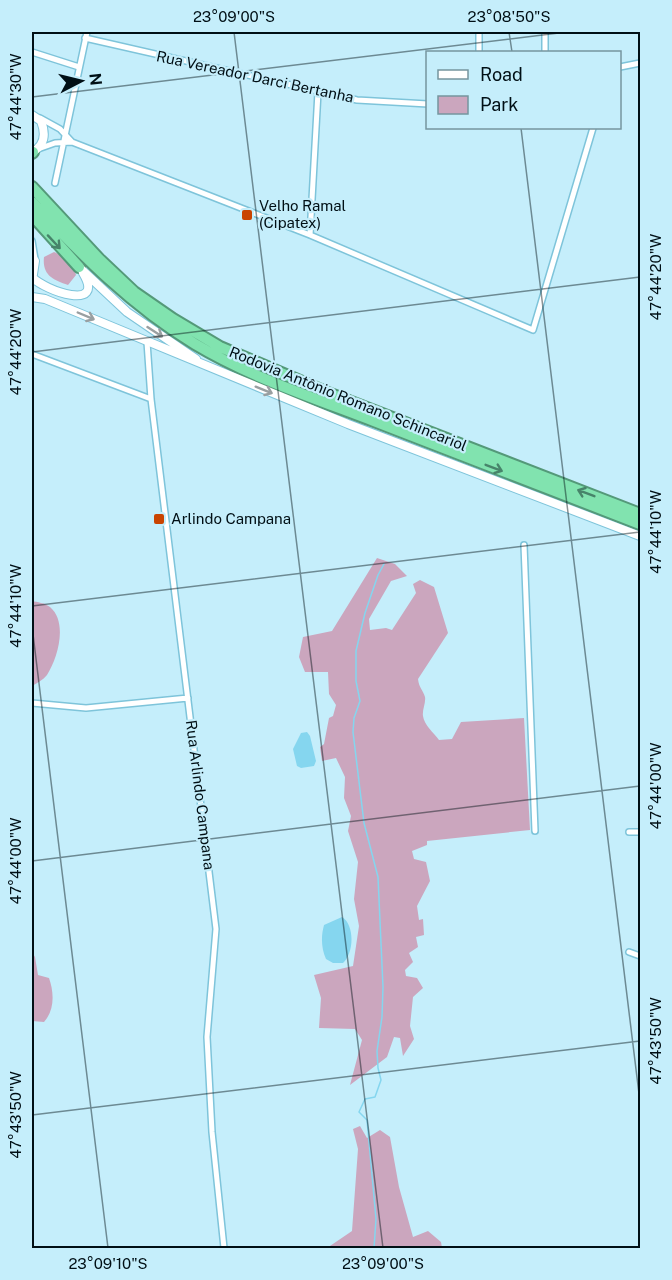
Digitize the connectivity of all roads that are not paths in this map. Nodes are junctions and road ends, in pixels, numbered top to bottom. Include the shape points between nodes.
1 (479, 32) edge
2 (544, 32) edge
3 (86, 35) edge
4 (479, 51) edge
5 (545, 51) edge
6 (32, 52) edge
7 (640, 63) edge
8 (79, 67) junction
9 (621, 67) edge
10 (318, 92) junction
11 (426, 104) edge
12 (35, 116) edge
13 (593, 129) edge
14 (65, 134) junction
15 (63, 142) junction
16 (72, 142) junction
17 (34, 151) edge
18 (55, 183) dead end
19 (32, 188) edge
20 (32, 202) edge
21 (32, 215) edge
22 (310, 235) junction
23 (32, 241) edge
24 (33, 259) edge
25 (79, 267) junction
26 (32, 279) edge
27 (32, 297) edge
28 (147, 342) junction
29 (32, 354) edge
30 (210, 367) junction
31 (151, 399) junction
32 (640, 514) edge
33 (640, 524) edge
34 (640, 536) edge
35 (524, 545) dead end
36 (188, 698) junction
37 (32, 703) edge
38 (535, 831) dead end
39 (629, 832) dead end
40 (640, 832) edge
41 (628, 952) dead end
42 (640, 956) edge
43 (224, 1248) edge

1 - 4 street
2 - 5 street
3 - 8 street
3 - 10 street, Rua Vereador Darci Bertanha
6 - 8 street
7 - 9 street
8 - 14 street
10 - 11 street, Rua Vereador Darci Bertanha via 357,100
10 - 22 street
12 - 14 street
12 - 17 street via 45,133
13 - 22 street via 533,330
14 - 15 street
14 - 16 street
15 - 16 street
15 - 17 street
15 - 18 street
16 - 22 street
32 -> 19 highway, Rodovia Antônio Romano Schincariol via 220,347 135,292
20 -> 33 highway, Rodovia Antônio Romano Schincariol via 122,292 196,344 256,374
21 -> 25 highway
23 - 24 street
24 - 26 street
25 - 26 street via 88,285 79,297 44,287
25 -> 30 street via 127,312
27 -> 28 street
28 - 30 street
28 - 31 street, Rua Arlindo Campana
29 - 31 street
30 -> 34 street
31 - 36 street, Rua Arlindo Campana
35 - 38 street
36 - 37 street via 86,708
36 - 43 street, Rua Arlindo Campana via 216,929 207,1032
39 - 40 street
41 - 42 street

